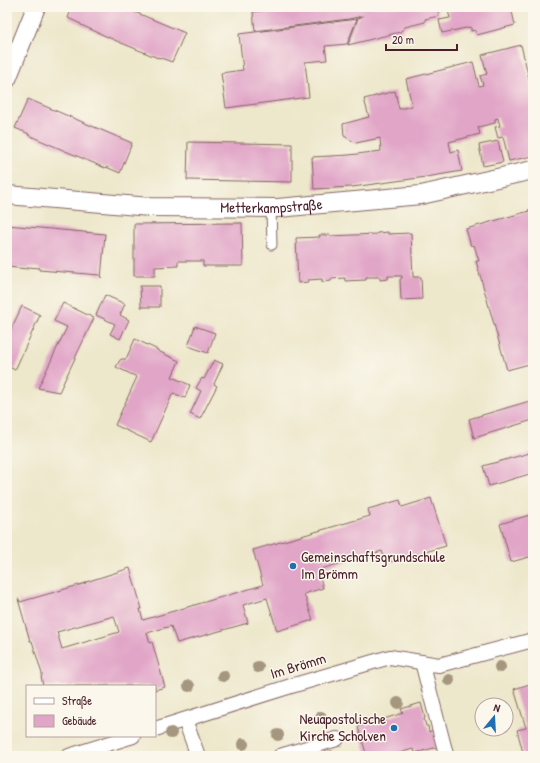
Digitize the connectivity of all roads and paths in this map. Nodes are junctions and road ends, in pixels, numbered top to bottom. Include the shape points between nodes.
1 (36, 7) edge
2 (7, 79) edge
3 (533, 170) edge
4 (7, 195) edge
5 (271, 208) junction
6 (272, 245) dead end
7 (533, 640) edge
8 (422, 662) junction
9 (185, 720) junction
10 (156, 729) edge
11 (130, 737) edge
12 (337, 739) dead end
13 (446, 754) dead end
14 (69, 756) edge
15 (198, 756) edge
16 (280, 756) edge

1 - 2 street
3 - 5 street, Metterkampstraße via 421,195
4 - 5 street, Metterkampstraße via 150,207
5 - 6 lane
7 - 8 street, Im Brömm via 439,665
8 - 9 street, Im Brömm via 390,657
8 - 13 street
9 - 10 street, Im Brömm
9 - 15 street
11 - 14 street
12 - 16 street

